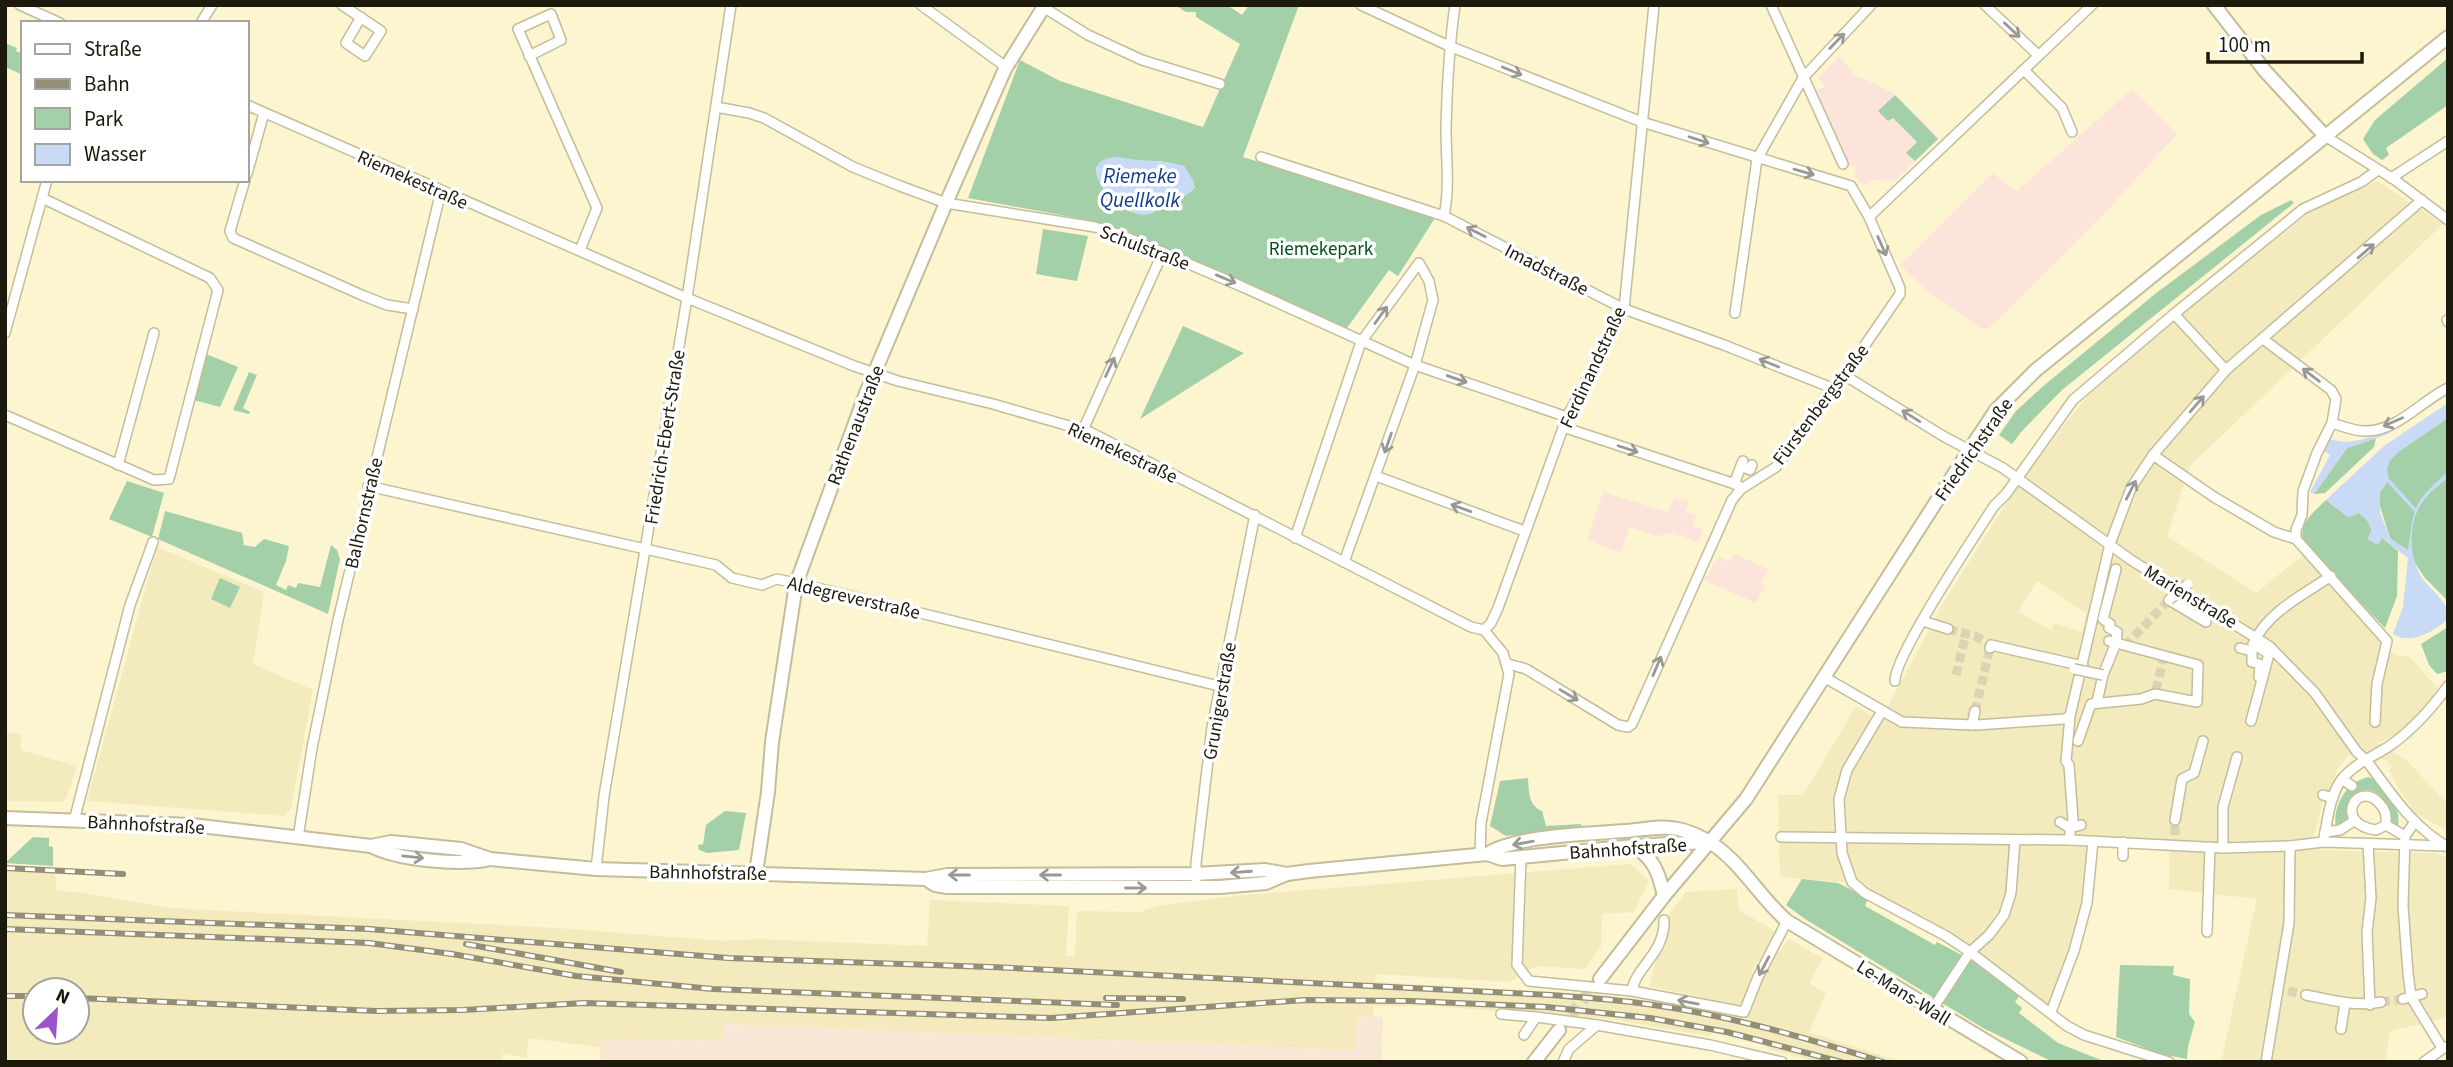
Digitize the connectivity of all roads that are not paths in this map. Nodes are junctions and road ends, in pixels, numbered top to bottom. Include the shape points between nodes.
1 (20, 5) edge
2 (212, 5) edge
3 (342, 5) edge
4 (731, 5) edge
5 (920, 5) edge
6 (1361, 5) edge
7 (1455, 5) edge
8 (1654, 5) edge
9 (1771, 5) edge
10 (1871, 5) edge
11 (1985, 5) edge
12 (2092, 5) edge
13 (2214, 5) edge
14 (1044, 6) edge
15 (361, 17) dead end
16 (56, 21) edge
17 (202, 21) edge
18 (2448, 37) edge
19 (1449, 46) junction
20 (2038, 55) junction
21 (529, 56) junction
22 (1006, 67) junction
23 (2024, 70) junction
24 (1803, 78) junction
25 (1220, 84) dead end
26 (248, 105) edge
27 (716, 107) junction
28 (264, 113) junction
29 (1642, 122) junction
30 (2072, 132) dead end
31 (2325, 136) junction
32 (2448, 141) edge
33 (1261, 157) dead end
34 (1757, 159) junction
35 (1843, 164) dead end
36 (248, 170) edge
37 (2378, 170) junction
38 (2391, 178) junction
39 (46, 182) edge
40 (244, 182) edge
41 (441, 191) junction
42 (42, 198) junction
43 (2422, 200) junction
44 (946, 203) junction
45 (1444, 216) junction
46 (1869, 218) junction
47 (2448, 220) edge
48 (580, 250) junction
49 (1163, 253) junction
50 (687, 298) junction
51 (413, 309) junction
52 (1623, 309) junction
53 (1735, 313) dead end
54 (2174, 314) junction
55 (5, 333) edge
56 (154, 333) dead end
57 (2263, 338) junction
58 (1361, 342) junction
59 (1415, 365) junction
60 (2227, 370) junction
61 (875, 373) junction
62 (1844, 375) junction
63 (1832, 388) junction
64 (2448, 388) edge
65 (5, 415) edge
66 (1567, 417) junction
67 (2332, 423) junction
68 (1563, 427) junction
69 (1083, 430) junction
70 (1970, 449) junction
71 (2153, 455) junction
72 (1746, 464) dead end
73 (118, 465) junction
74 (1376, 476) junction
75 (2017, 477) junction
76 (368, 486) junction
77 (1738, 487) junction
78 (1255, 516) junction
79 (1524, 531) junction
80 (1295, 538) junction
81 (2296, 540) junction
82 (153, 542) dead end
83 (2110, 544) junction
84 (646, 549) junction
85 (1344, 562) junction
86 (2116, 569) dead end
87 (2331, 576) junction
88 (796, 584) junction
89 (2188, 584) dead end
90 (1923, 621) junction
91 (2206, 622) dead end
92 (1948, 628) tunnel mouth
93 (1484, 630) junction
94 (2257, 637) junction
95 (2114, 640) junction
96 (1990, 648) tunnel mouth
97 (2240, 648) dead end
98 (1508, 664) junction
99 (2079, 667) junction
100 (2103, 675) junction
101 (1824, 677) junction
102 (1895, 681) dead end
103 (1219, 686) junction
104 (2448, 686) edge
105 (2097, 702) junction
106 (1882, 711) junction
107 (1975, 711) tunnel mouth
108 (2070, 716) junction
109 (2375, 722) dead end
110 (1974, 725) junction
111 (2078, 741) dead end
112 (2203, 741) dead end
113 (2236, 757) dead end
114 (2365, 759) junction
115 (2345, 777) junction
116 (2357, 791) junction
117 (2323, 795) dead end
118 (2333, 798) junction
119 (5, 818) edge
120 (2175, 820) tunnel mouth
121 (74, 821) junction
122 (2060, 822) dead end
123 (2357, 823) junction
124 (2414, 823) junction
125 (2081, 825) dead end
126 (2386, 825) junction
127 (2070, 828) junction
128 (2376, 830) junction
129 (1840, 836) junction
130 (1780, 837) dead end
131 (2324, 837) junction
132 (298, 838) junction
133 (2015, 840) junction
134 (2070, 840) junction
135 (2405, 840) junction
136 (2093, 841) junction
137 (1710, 842) junction
138 (2123, 842) junction
139 (2137, 843) junction
140 (2363, 844) junction
141 (2380, 844) junction
142 (1634, 846) junction
143 (2290, 846) junction
144 (2447, 846) edge
145 (2210, 847) junction
146 (2223, 848) junction
147 (1484, 855) junction
148 (2123, 856) dead end
149 (2136, 856) dead end
150 (1521, 857) junction
151 (596, 869) junction
152 (756, 873) junction
153 (1196, 881) junction
154 (1664, 896) junction
155 (1664, 920) dead end
156 (1787, 921) junction
157 (2207, 932) dead end
158 (1970, 952) junction
159 (1600, 979) tunnel mouth
160 (1632, 991) junction
161 (2422, 994) dead end
162 (2306, 995) tunnel mouth
163 (2407, 998) junction
164 (2381, 1002) tunnel mouth
165 (2345, 1003) junction
166 (2370, 1004) junction
167 (1932, 1010) junction
168 (2051, 1012) junction
169 (1501, 1014) dead end
170 (1536, 1017) junction
171 (1597, 1025) junction
172 (2341, 1029) dead end
173 (1559, 1030) tunnel mouth
174 (1524, 1035) dead end
175 (2445, 1047) edge
176 (1737, 1051) junction
177 (1534, 1062) edge
178 (1563, 1062) edge
179 (1735, 1062) edge
180 (1782, 1062) edge
181 (2021, 1062) edge
182 (2169, 1062) edge
183 (2266, 1062) edge
184 (2424, 1062) edge

1 - 16 street
2 - 17 street
3 - 15 street
4 - 27 street, Friedrich-Ebert-Straße
5 - 22 street
6 - 19 street
7 - 19 street
8 - 29 street, Ferdinandstraße
9 - 24 street
24 -> 10 street
11 -> 20 street
12 - 20 street
13 - 31 main road via 2265,71
14 - 22 main road, Rathenaustraße
14 - 25 street via 1088,35 1142,60
18 - 31 main road, Friedrichstraße
19 -> 29 street
19 - 45 street
20 - 23 street
21 - 21 street via 518,29 551,14 561,40
21 - 48 street via 597,208
22 - 44 main road, Rathenaustraße
23 - 30 street via 2062,108
23 - 46 street
24 - 34 street
24 - 35 street
26 - 28 street, Riemekestraße
27 - 44 street, Schulstraße via 764,118 853,167
27 - 50 street, Friedrich-Ebert-Straße
28 - 36 street
28 - 41 street, Riemekestraße
29 -> 34 street
29 - 52 street, Ferdinandstraße
31 - 37 street
31 - 70 main road, Friedrichstraße via 2036,370 1996,410
32 - 38 street
33 - 45 street, Imadstraße
34 -> 46 street, Fürstenbergstraße via 1851,186
34 - 53 street
37 - 38 street
37 - 54 street via 2303,209
38 - 43 street
39 - 42 street
40 - 51 street via 230,231 233,238 364,296
41 - 48 street, Riemekestraße
41 - 51 street, Balhornstraße
42 - 55 street
42 - 73 street via 210,278 218,290 169,479 154,480
43 - 47 street
57 -> 43 street
44 - 49 street, Schulstraße via 1095,227
44 - 61 main road, Rathenaustraße
52 -> 45 street, Imadstraße
46 -> 62 street, Fürstenbergstraße via 1900,294
48 - 50 street, Riemekestraße
49 -> 58 street, Schulstraße
69 -> 49 street
50 - 61 street, Riemekestraße
50 - 84 street, Friedrich-Ebert-Straße
51 - 76 street, Balhornstraße
63 -> 52 street, Imadstraße
52 - 66 street, Ferdinandstraße
54 - 60 street
54 - 75 street via 2073,400
56 - 73 street
57 - 60 street
67 -> 57 street via 2336,399 2331,390
58 - 59 street, Schulstraße
58 -> 59 street via 1419,262 1433,300
58 - 80 street
59 -> 66 street, Schulstraße
59 -> 74 street
71 -> 60 street
61 - 69 street, Riemekestraße
61 - 88 main road, Rathenaustraße
62 - 63 street, Fürstenbergstraße
70 -> 62 street
63 - 77 street, Fürstenbergstraße via 1776,467
64 -> 67 street via 2398,421 2375,429 2364,431
65 - 73 street
66 - 68 street, Ferdinandstraße
67 - 81 street via 2303,491
68 -> 77 street
68 - 79 street, Ferdinandstraße
69 - 78 street, Riemekestraße
70 - 75 street, Marienstraße
70 - 101 main road, Friedrichstraße
71 - 81 street via 2214,497
83 -> 71 street via 2131,488
72 - 77 street, Fürstenbergstraße
79 -> 74 street
74 - 85 street
75 - 83 street, Marienstraße
75 - 90 street
76 - 84 street, Aldegreverstraße
76 - 132 street, Balhornstraße via 312,748
98 -> 77 street, Fürstenbergstraße via 1526,669 1618,725 1632,724
78 - 80 street, Riemekestraße
78 - 103 street, Grunigerstraße
79 - 93 street, Ferdinandstraße via 1498,608
80 - 85 street, Riemekestraße
81 - 87 street
82 - 121 street via 130,605
83 - 94 street, Marienstraße
83 - 99 street
84 - 88 street, Aldegreverstraße via 716,565 732,578
84 - 151 street, Friedrich-Ebert-Straße
85 - 93 street, Riemekestraße
86 - 95 street via 2103,620 2117,632
87 - 94 street via 2269,620
87 - 109 street via 2387,641 2377,684
88 - 103 street, Aldegreverstraße
88 - 152 main road, Rathenaustraße
89 - 91 street, Marienstraße, bridge via 2169,600
90 - 92 street
90 - 102 street via 1897,667
93 - 98 street
94 - 97 street, Marienstraße via 2253,645 2269,654 2249,720 2260,664 2252,662 2252,651
94 - 114 street, Marienstraße via 2315,693
95 - 100 street
95 - 105 street via 2198,665 2197,702 2156,692 2134,700
96 - 99 street
98 - 147 street via 1481,823
99 - 100 street, bridge
99 - 108 street
100 - 105 street
101 - 106 street
101 - 137 main road, Friedrichstraße via 1757,784
103 - 153 street, Grunigerstraße
104 - 114 street via 2403,735
105 - 111 street via 2091,704
106 - 110 street via 1902,722
106 - 129 street via 1847,770 1839,799
107 - 110 street
108 - 110 street
108 - 127 street via 2066,746 2066,761 2071,762
112 - 120 street via 2194,773 2182,779
113 - 146 street via 2223,807
114 - 115 street
114 - 124 street, Marienstraße
115 - 116 street
115 - 118 street
116 - 123 street via 2351,808
116 - 126 street via 2384,808
117 - 118 street
118 - 131 street
119 - 121 main road, Bahnhofstraße
121 - 132 main road, Bahnhofstraße via 190,825
122 - 127 street
123 - 128 street
123 - 131 street
123 - 140 street
124 - 135 street
124 - 144 street, Marienstraße
125 - 127 street
126 - 128 street
126 - 135 street
127 - 134 street
128 - 141 street
129 - 130 street
129 - 133 street
129 - 158 street via 1852,882
131 - 140 street
131 - 143 street
132 - 151 main road, Bahnhofstraße via 450,848 490,859
133 - 134 street
133 - 158 street via 2010,901 1989,935
134 - 136 street
135 - 141 street
135 - 144 street
135 - 163 street
136 - 138 street
136 - 168 street via 2087,903
137 - 142 main road, Bahnhofstraße
137 -> 147 main road, Bahnhofstraße via 1677,828 1662,828 1531,841
137 - 154 main road, Friedrichstraße
137 - 156 main road, Le-Mans-Wall
138 - 139 street
138 - 148 street
139 - 145 street via 2175,839
139 - 149 street
140 - 141 street
140 - 166 street via 2371,898 2367,945
142 - 150 main road, Bahnhofstraße
142 - 154 main road via 1657,868
143 - 146 street
143 - 183 street via 2284,990
145 - 146 street
145 - 157 street
147 - 150 main road, Bahnhofstraße
147 - 153 main road, Bahnhofstraße via 1287,874 1265,870
150 - 160 street via 1517,965 1529,981
151 - 152 main road, Bahnhofstraße
152 - 153 main road, Bahnhofstraße
154 - 159 main road, Friedrichstraße
155 - 160 street via 1657,952
156 -> 160 street via 1744,1012
156 - 167 main road, Le-Mans-Wall
158 - 167 street
158 - 168 street
161 - 163 street
162 - 165 street
163 - 175 street via 2427,1017
164 - 166 street
165 - 166 street
165 - 172 street
167 - 181 main road, Le-Mans-Wall
168 - 182 street via 2084,1035
169 - 170 street
170 - 171 street
170 - 174 street
171 - 176 street
171 - 178 street via 1569,1049
173 - 177 main road
175 - 184 street
176 - 179 street
176 - 180 street

